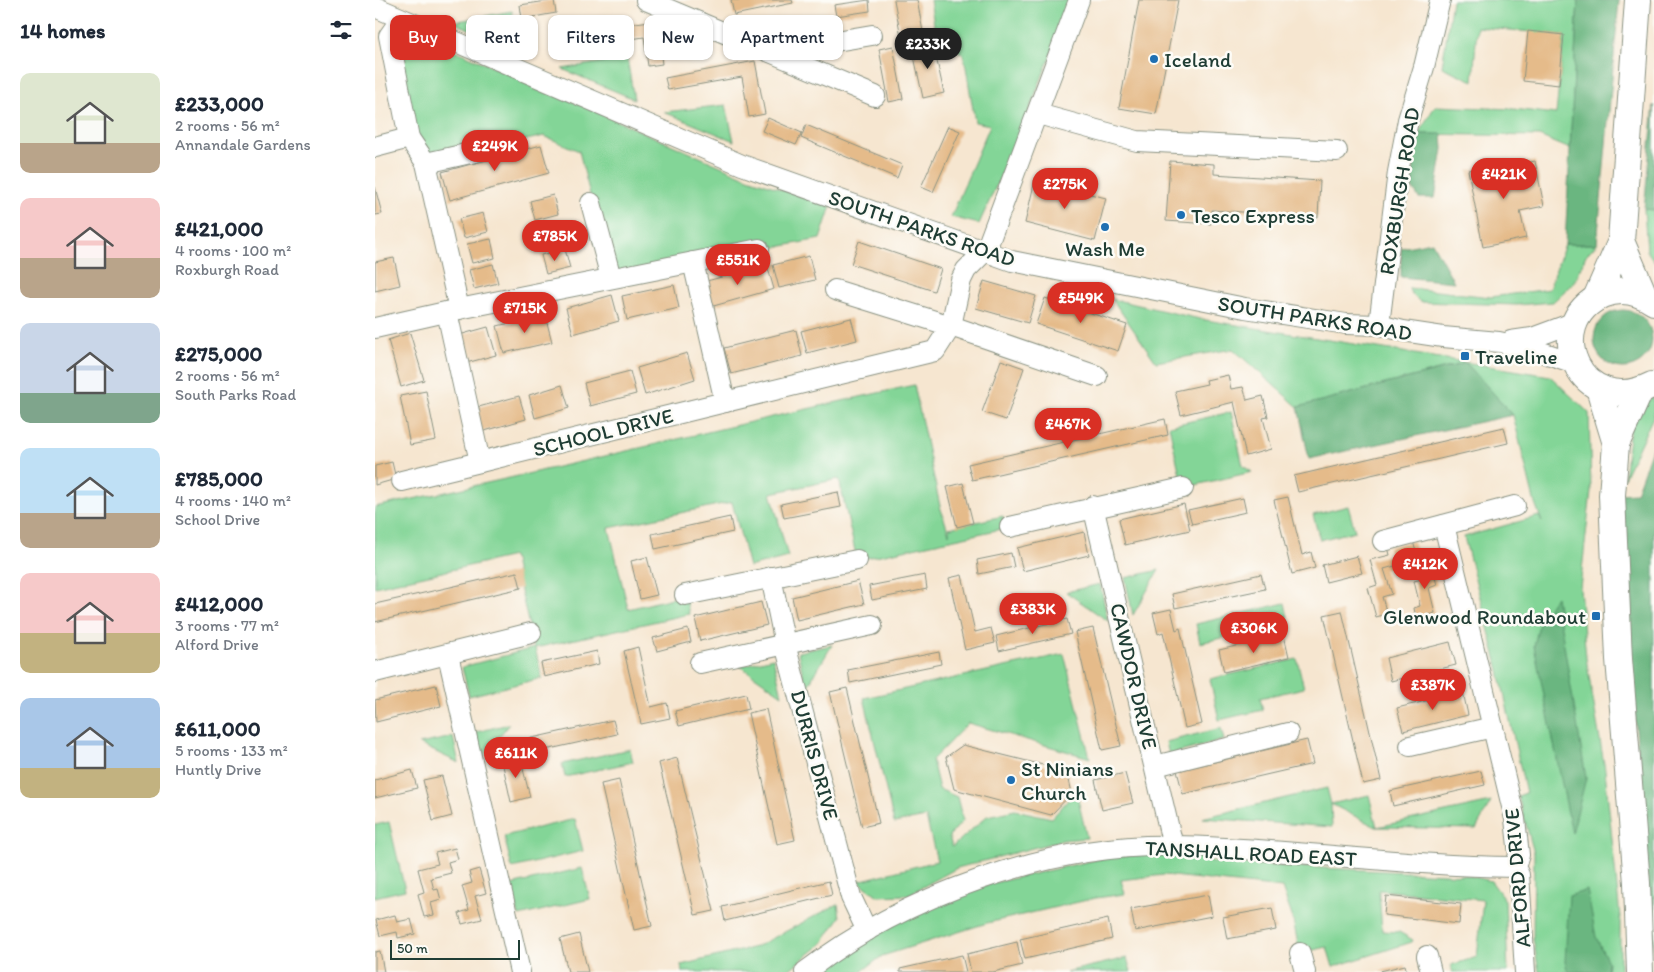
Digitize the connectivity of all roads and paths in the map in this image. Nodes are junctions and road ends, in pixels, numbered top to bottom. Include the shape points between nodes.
1 (646, 0) edge
2 (1079, 0) edge
3 (1440, 0) edge
4 (1638, 0) edge
5 (375, 7) edge
6 (392, 15) edge
7 (723, 32) edge
8 (872, 35) dead end
9 (843, 40) edge
10 (456, 43) edge
11 (394, 60) edge
12 (790, 60) edge
13 (875, 96) dead end
14 (1037, 114) junction
15 (409, 138) junction
16 (515, 143) dead end
17 (375, 147) edge
18 (1337, 150) dead end
19 (426, 163) junction
20 (591, 203) dead end
21 (1621, 241) junction
22 (759, 249) dead end
23 (986, 250) junction
24 (693, 262) junction
25 (611, 278) junction
26 (835, 290) dead end
27 (1596, 298) junction
28 (1649, 299) edge
29 (453, 310) junction
30 (1575, 322) junction
31 (1379, 324) junction
32 (951, 326) junction
33 (375, 328) edge
34 (1499, 342) junction
35 (1575, 364) junction
36 (1097, 376) dead end
37 (1647, 387) edge
38 (1599, 388) junction
39 (725, 402) junction
40 (1616, 444) junction
41 (480, 462) junction
42 (402, 481) dead end
43 (1183, 488) dead end
44 (1093, 506) junction
45 (1515, 506) dead end
46 (1444, 525) junction
47 (1010, 526) dead end
48 (1383, 541) dead end
49 (857, 560) dead end
50 (771, 577) junction
51 (685, 595) dead end
52 (872, 625) dead end
53 (531, 633) dead end
54 (785, 644) junction
55 (448, 655) junction
56 (700, 663) dead end
57 (375, 672) edge
58 (1493, 727) junction
59 (1288, 733) dead end
60 (1410, 746) dead end
61 (1155, 766) junction
62 (1173, 846) junction
63 (1515, 867) junction
64 (867, 931) junction
65 (520, 972) edge
66 (805, 972) edge
67 (1525, 972) edge
68 (1640, 972) edge

1 - 7 street
2 - 14 street
3 - 31 street, ROXBURGH ROAD via 1408,120
4 - 21 main road
5 - 6 street, SOUTH PARKS ROAD
8 - 9 street
10 - 23 street, SOUTH PARKS ROAD via 741,165 967,247
11 - 15 street
12 - 13 street
14 - 18 street via 1137,141
14 - 23 street
15 - 17 street
15 - 19 street
16 - 19 street
19 - 29 street
20 - 25 street
21 - 27 main road
21 - 28 main road
22 - 24 street
23 - 31 street, SOUTH PARKS ROAD via 1012,261 1180,296 1346,324
23 - 32 street, SCHOOL DRIVE via 966,270 961,280
24 - 25 street
24 - 39 street
25 - 29 street
26 - 32 street
27 - 28 main road via 1620,290
27 - 30 main road
29 - 33 street
29 - 41 street
30 - 34 street, SOUTH PARKS ROAD via 1532,338
30 - 35 main road via 1571,350
31 - 34 street, SOUTH PARKS ROAD via 1403,332
32 - 36 street
32 - 39 street, SCHOOL DRIVE via 935,351
34 - 35 street, SOUTH PARKS ROAD
35 - 38 main road via 1585,378
37 - 38 main road via 1620,393
37 - 40 main road
38 - 40 main road
39 - 41 street, SCHOOL DRIVE
40 - 68 main road via 1612,495 1619,659 1637,882
41 - 42 street, SCHOOL DRIVE
43 - 44 street
44 - 47 street
44 - 61 street, CAWDOR DRIVE
45 - 46 street
46 - 48 street
46 - 58 street, ALFORD DRIVE
49 - 50 street
50 - 51 street
50 - 54 street, DURRIS DRIVE
52 - 54 street
53 - 55 street
54 - 56 street
54 - 64 street, DURRIS DRIVE via 851,897
55 - 57 street
55 - 65 street
58 - 60 street
58 - 63 street, ALFORD DRIVE via 1515,819 1519,855
59 - 61 street
61 - 62 street, CAWDOR DRIVE
62 - 63 street, TANSHALL ROAD EAST
62 - 64 street, TANSHALL ROAD EAST via 1086,853 1037,862 939,896
63 - 67 street, ALFORD DRIVE via 1521,889
64 - 66 street, TANSHALL ROAD EAST

